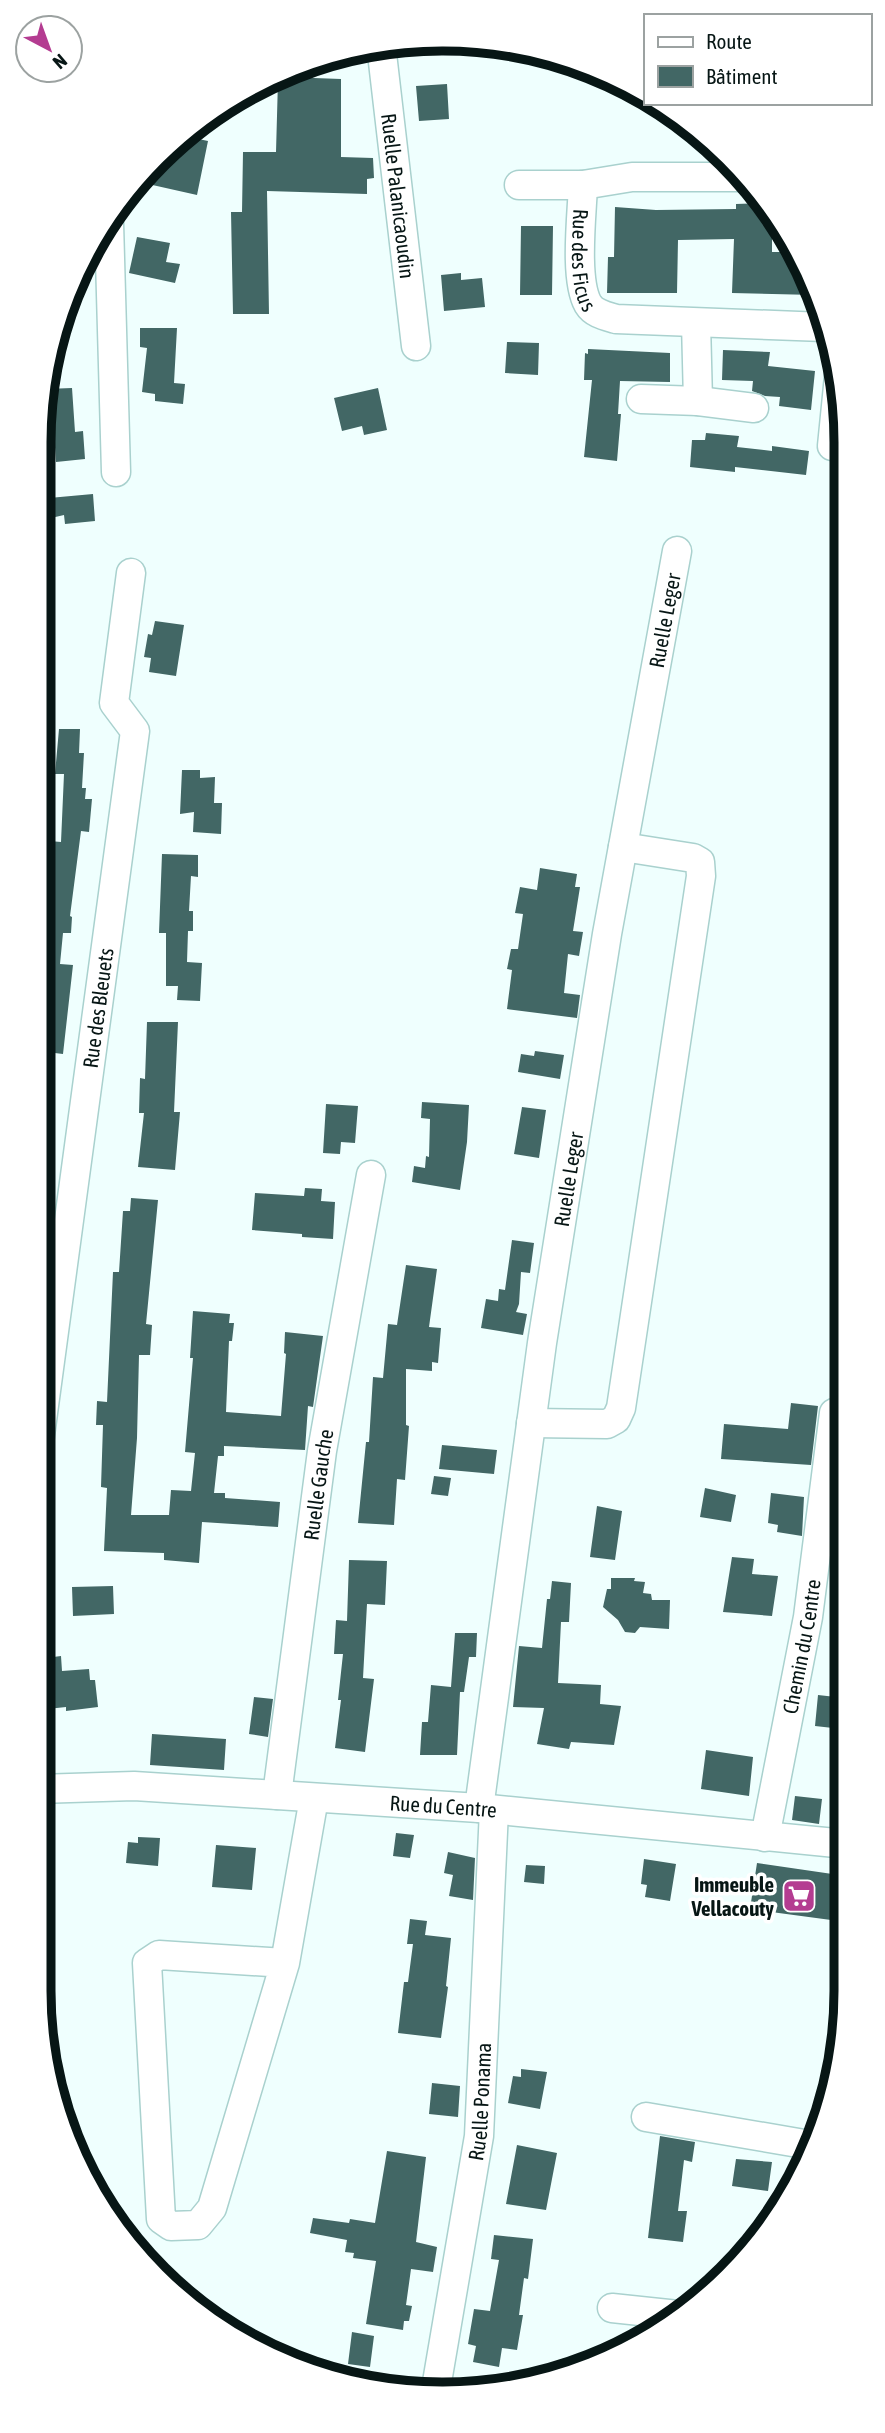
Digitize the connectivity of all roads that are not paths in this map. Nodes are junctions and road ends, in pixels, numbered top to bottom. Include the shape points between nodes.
1 (382, 55) edge
2 (731, 177) edge
3 (583, 185) junction
4 (519, 186) dead end
5 (109, 237) edge
6 (696, 323) junction
7 (816, 327) edge
8 (416, 346) dead end
9 (641, 400) dead end
10 (698, 401) junction
11 (754, 408) dead end
12 (834, 431) edge
13 (832, 446) dead end
14 (116, 472) dead end
15 (677, 551) dead end
16 (131, 573) dead end
17 (623, 847) junction
18 (371, 1175) dead end
19 (51, 1354) edge
20 (834, 1413) dead end
21 (531, 1423) junction
22 (51, 1789) edge
23 (277, 1795) junction
24 (314, 1798) junction
25 (487, 1809) junction
26 (765, 1837) junction
27 (834, 1843) edge
28 (285, 1964) junction
29 (646, 2117) dead end
30 (802, 2144) edge
31 (611, 2308) dead end
32 (664, 2313) edge
33 (437, 2382) edge

1 - 8 street, Ruelle Palanicaoudin
2 - 3 street, Rue des Ficus via 632,177
3 - 4 street, Rue des Ficus
3 - 6 street, Rue des Ficus via 580,260 589,305 598,314 616,319
5 - 14 street
6 - 7 street, Rue des Ficus
6 - 10 street
9 - 10 street
10 - 11 street
12 - 13 street
15 - 17 street, Ruelle Leger
16 - 19 street, Rue des Bleuets via 114,703 135,731
17 - 21 street, Ruelle Leger
17 - 21 street via 693,858 700,862 701,876 621,1408 607,1424
18 - 23 street, Ruelle Gauche via 322,1451
20 - 26 street, Chemin du Centre via 808,1617
21 - 25 street, Ruelle Leger
22 - 23 street, Rue du Centre via 134,1786
23 - 24 street, Rue du Centre
24 - 25 street, Rue du Centre
24 - 28 street
25 - 26 street, Rue du Centre
25 - 33 street, Ruelle Ponama via 479,2136
26 - 27 street, Rue du Centre
28 - 28 street via 212,2208 198,2225 170,2226 161,2219 147,1963 159,1955
29 - 30 street
31 - 32 street

